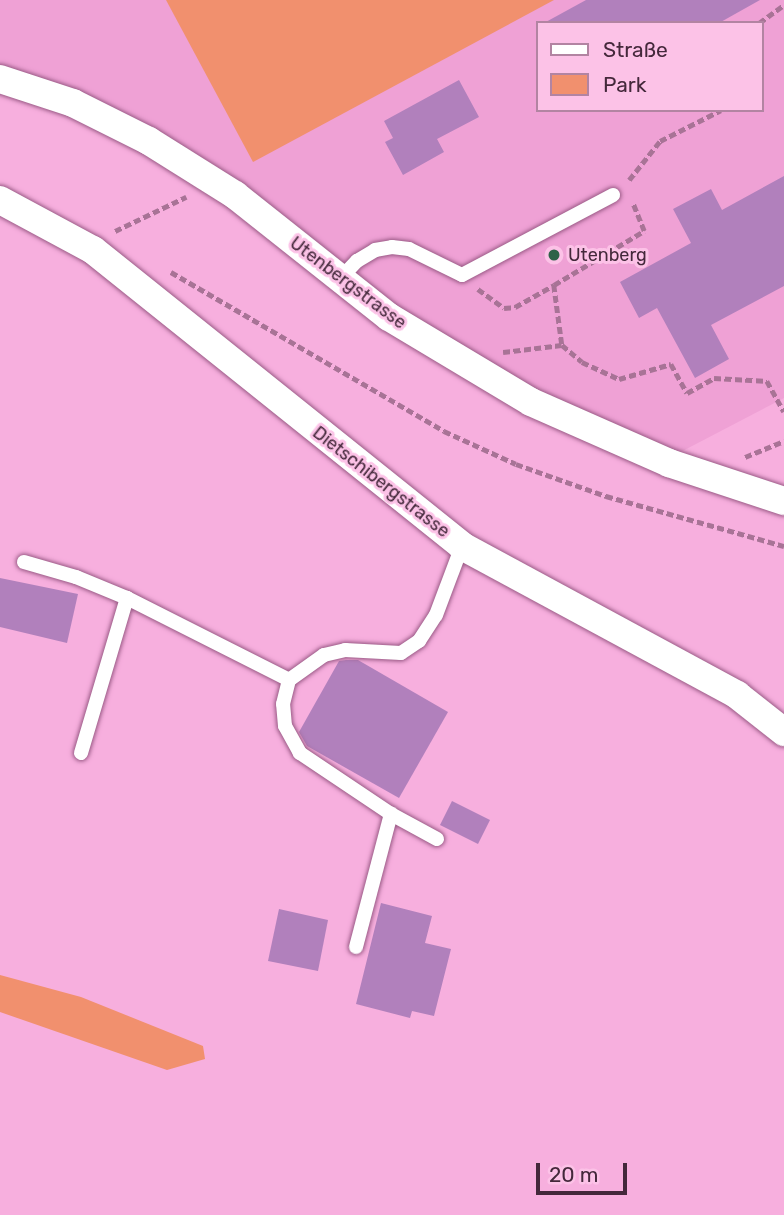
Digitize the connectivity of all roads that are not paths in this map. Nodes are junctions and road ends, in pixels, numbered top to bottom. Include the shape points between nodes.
1 (0, 79) edge
2 (613, 195) road end
3 (0, 200) edge
4 (340, 279) junction
5 (784, 500) edge
6 (462, 546) junction
7 (23, 562) dead end
8 (127, 598) junction
9 (289, 680) junction
10 (784, 732) edge
11 (82, 753) dead end
12 (391, 814) junction
13 (437, 839) dead end
14 (356, 947) dead end

1 - 4 street, Utenbergstrasse via 73,103 205,176
2 - 4 lane via 462,275 409,249 392,247 356,261
3 - 6 street, Dietschibergstrasse via 93,250
4 - 5 street, Utenbergstrasse via 389,317 531,402 669,463
6 - 9 lane via 436,615 409,649 390,654 334,652 303,667
6 - 10 street, Dietschibergstrasse via 737,695
7 - 8 lane
8 - 9 lane
8 - 11 lane
9 - 12 lane via 283,714 290,742 312,764
12 - 13 lane
12 - 14 lane

